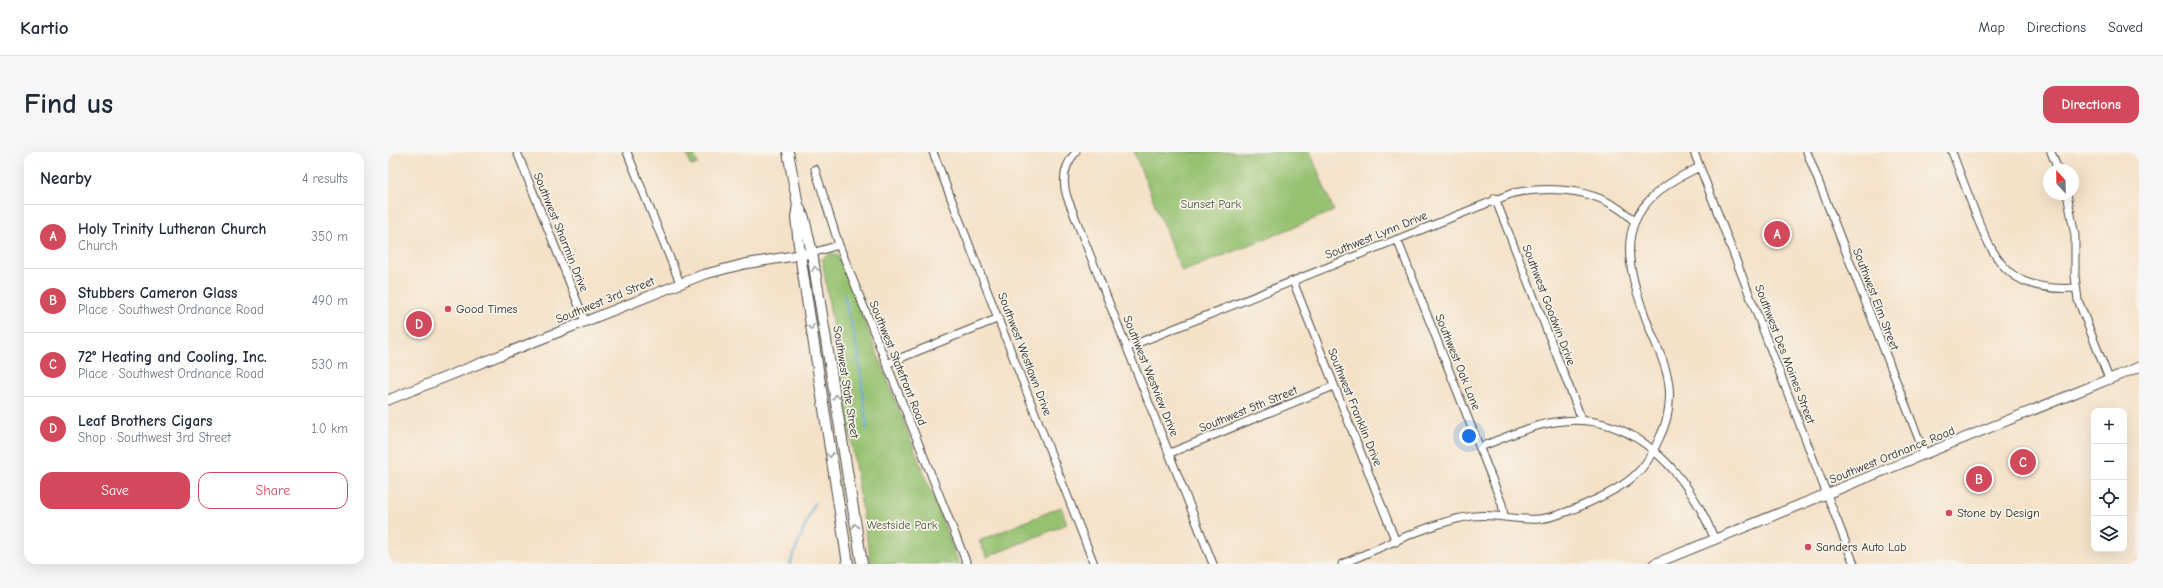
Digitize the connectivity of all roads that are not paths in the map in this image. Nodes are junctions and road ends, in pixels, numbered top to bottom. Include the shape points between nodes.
1 (517, 152) edge
2 (627, 152) edge
3 (788, 152) edge
4 (933, 152) edge
5 (1075, 152) edge
6 (1694, 152) edge
7 (1807, 152) edge
8 (1952, 152) edge
9 (2051, 152) edge
10 (2056, 164) edge
11 (1700, 167) junction
12 (815, 169) dead end
13 (1495, 198) junction
14 (2068, 200) edge
15 (798, 205) junction
16 (1633, 220) junction
17 (1397, 238) junction
18 (838, 245) junction
19 (812, 253) junction
20 (800, 254) junction
21 (1293, 281) junction
22 (680, 283) junction
23 (2076, 288) junction
24 (999, 318) junction
25 (585, 321) junction
26 (1128, 347) junction
27 (886, 364) junction
28 (2139, 367) edge
29 (2109, 379) junction
30 (1334, 386) junction
31 (388, 400) edge
32 (1582, 420) junction
33 (1480, 447) junction
34 (1654, 451) junction
35 (1170, 453) junction
36 (1924, 455) junction
37 (1828, 494) junction
38 (1504, 516) junction
39 (1715, 540) junction
40 (1396, 542) junction
41 (848, 564) edge
42 (862, 564) edge
43 (967, 564) edge
44 (1094, 564) edge
45 (1213, 564) edge
46 (1342, 564) edge
47 (1654, 564) edge
48 (1854, 564) edge

1 - 25 street, Southwest Sharmin Drive
2 - 22 street
3 - 15 main road, Southwest State Street
4 - 24 street, Southwest Westlawn Drive
5 - 26 street, Southwest Westview Drive via 1066,167 1064,180 1067,197
6 - 11 street, Southwest Des Moines Street
7 - 36 street, Southwest Elm Street
8 - 23 street via 1990,247 2002,265 2026,283 2058,289
9 - 10 street
11 - 16 street via 1664,186 1650,198
11 - 37 street, Southwest Des Moines Street
12 - 18 street, Southwest Statefront Road
13 - 16 street, Southwest Lynn Drive via 1529,190 1561,188 1598,198 1626,213
13 - 17 street, Southwest Lynn Drive
13 - 32 street, Southwest Goodwin Drive
14 - 23 street via 2075,236
15 - 19 main road, Southwest State Street via 804,218
15 - 20 main road, Southwest State Street via 796,217
16 - 34 street via 1629,259 1632,282 1661,359 1669,388 1665,428
17 - 21 street, Southwest Lynn Drive
17 - 33 street, Southwest Oak Lane
18 - 19 street, Southwest 3rd Street
18 - 27 street, Southwest Statefront Road
19 - 20 street, Southwest 3rd Street
42 -> 19 main road, Southwest State Street
20 - 22 street, Southwest 3rd Street via 730,267
20 -> 41 main road, Southwest State Street
21 - 26 street, Southwest Lynn Drive
21 - 30 street, Southwest Franklin Drive
22 - 25 street, Southwest 3rd Street
23 - 29 street via 2081,310
24 - 27 street
24 - 44 street, Southwest Westlawn Drive
25 - 31 street, Southwest 3rd Street
26 - 35 street, Southwest Westview Drive
27 - 43 street, Southwest Statefront Road
28 - 29 street, Southwest Ordnance Road
29 - 36 street, Southwest Ordnance Road
30 - 35 street, Southwest 5th Street
30 - 40 street, Southwest Franklin Drive
32 - 33 street via 1544,424
32 - 34 street via 1622,430
33 - 38 street, Southwest Oak Lane via 1502,504
34 - 38 street via 1646,464 1621,486 1555,516 1539,519
34 - 39 street via 1685,482 1706,517
35 - 45 street, Southwest Westview Drive
36 - 37 street, Southwest Ordnance Road
37 - 39 street, Southwest Ordnance Road
37 - 48 street, Southwest Des Moines Street
38 - 40 street via 1475,515 1460,518
39 - 47 street, Southwest Ordnance Road
40 - 46 street

